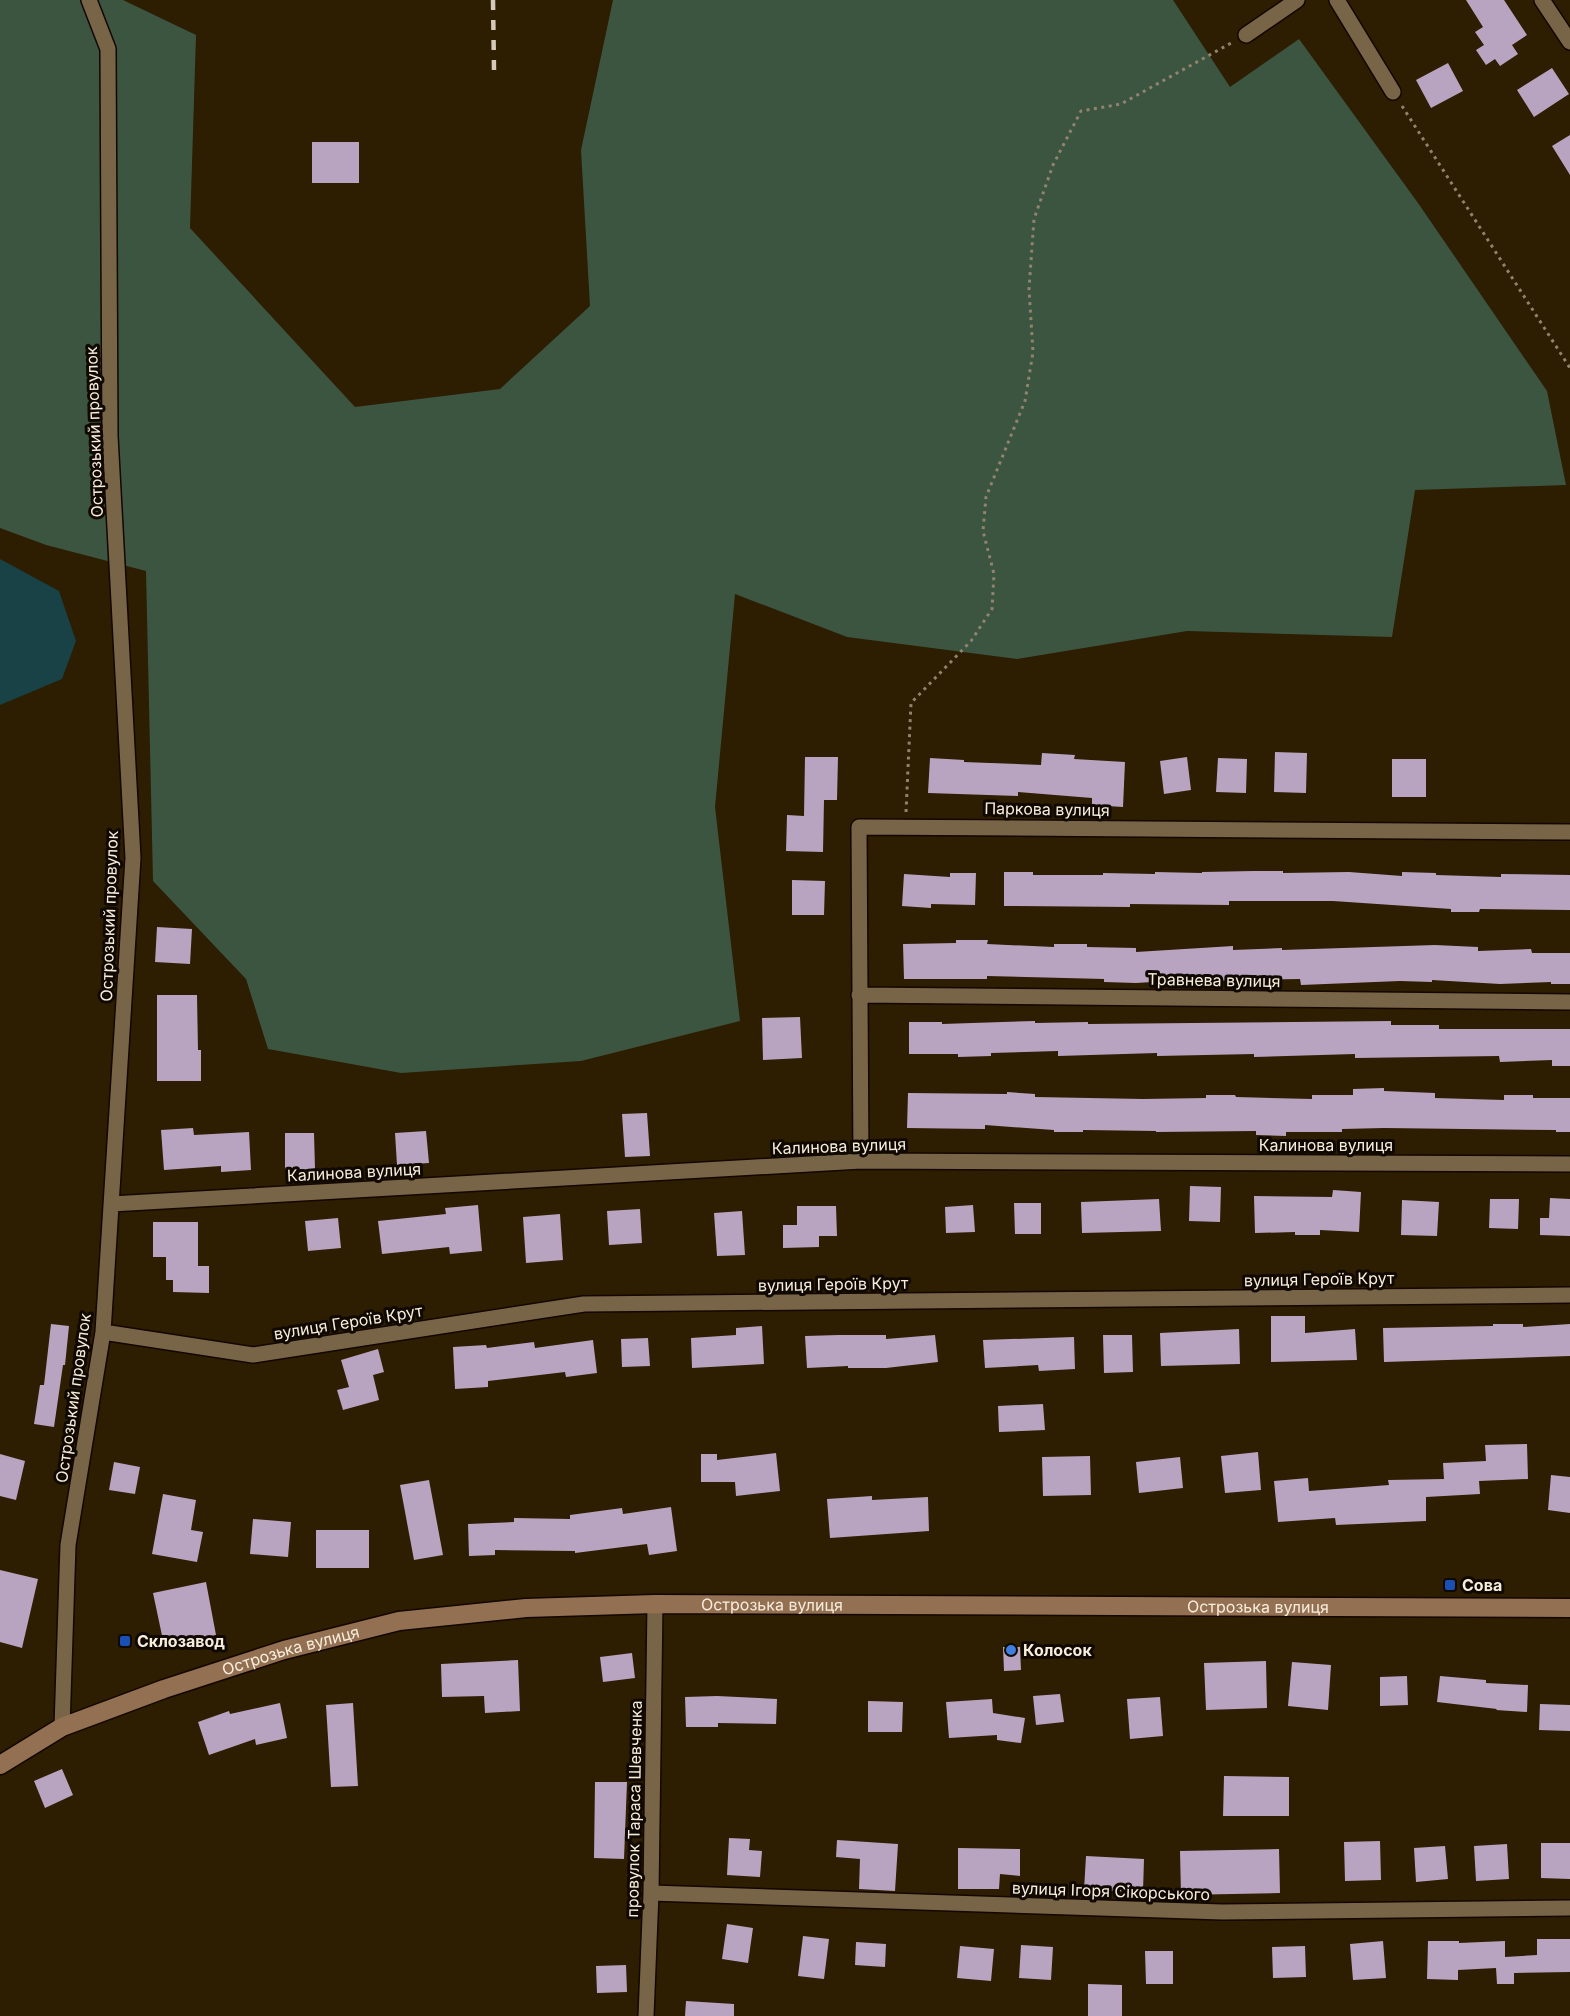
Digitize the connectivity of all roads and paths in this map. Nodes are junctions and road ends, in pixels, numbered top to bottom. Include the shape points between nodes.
1 (88, 0) edge
2 (1297, 0) edge
3 (1337, 0) edge
4 (1542, 0) edge
5 (1246, 35) joint
6 (1570, 42) edge
7 (1393, 92) joint
8 (1570, 368) edge
9 (906, 826) junction
10 (1570, 832) edge
11 (859, 995) junction
12 (1570, 1002) edge
13 (861, 1161) junction
14 (1570, 1164) edge
15 (111, 1204) junction
16 (1570, 1295) edge
17 (103, 1332) junction
18 (655, 1604) junction
19 (1570, 1608) edge
20 (62, 1727) junction
21 (0, 1765) edge
22 (651, 1893) junction
23 (1570, 1908) edge
24 (646, 2016) edge

1 - 15 street, Острозький провулок via 108,49 110,436 133,858
2 - 5 street
3 - 7 street
4 - 6 street
5 - 9 path via 1121,104 1081,111 1053,165 1034,219 1029,289 1033,352 1025,401 987,497 983,531 994,574 992,609 970,641 911,703
7 - 8 path
9 - 10 street, Паркова вулиця
9 - 11 street, Паркова вулиця via 858,827
11 - 12 street, Травнева вулиця
11 - 13 street, Паркова вулиця
13 - 14 street, Калинова вулиця
13 - 15 street, Калинова вулиця
15 - 17 street, Острозький провулок
16 - 17 street, вулиця Героїв Крут via 584,1304 253,1355
17 - 20 street, Острозький провулок via 68,1545
18 - 19 main road, Острозька вулиця
18 - 20 main road, Острозька вулиця via 526,1608 399,1621 284,1650
18 - 22 street, провулок Тараса Шевченка
20 - 21 main road, Острозька вулиця
22 - 23 street, вулиця Ігоря Сікорського via 1222,1912
22 - 24 street, провулок Тараса Шевченка

